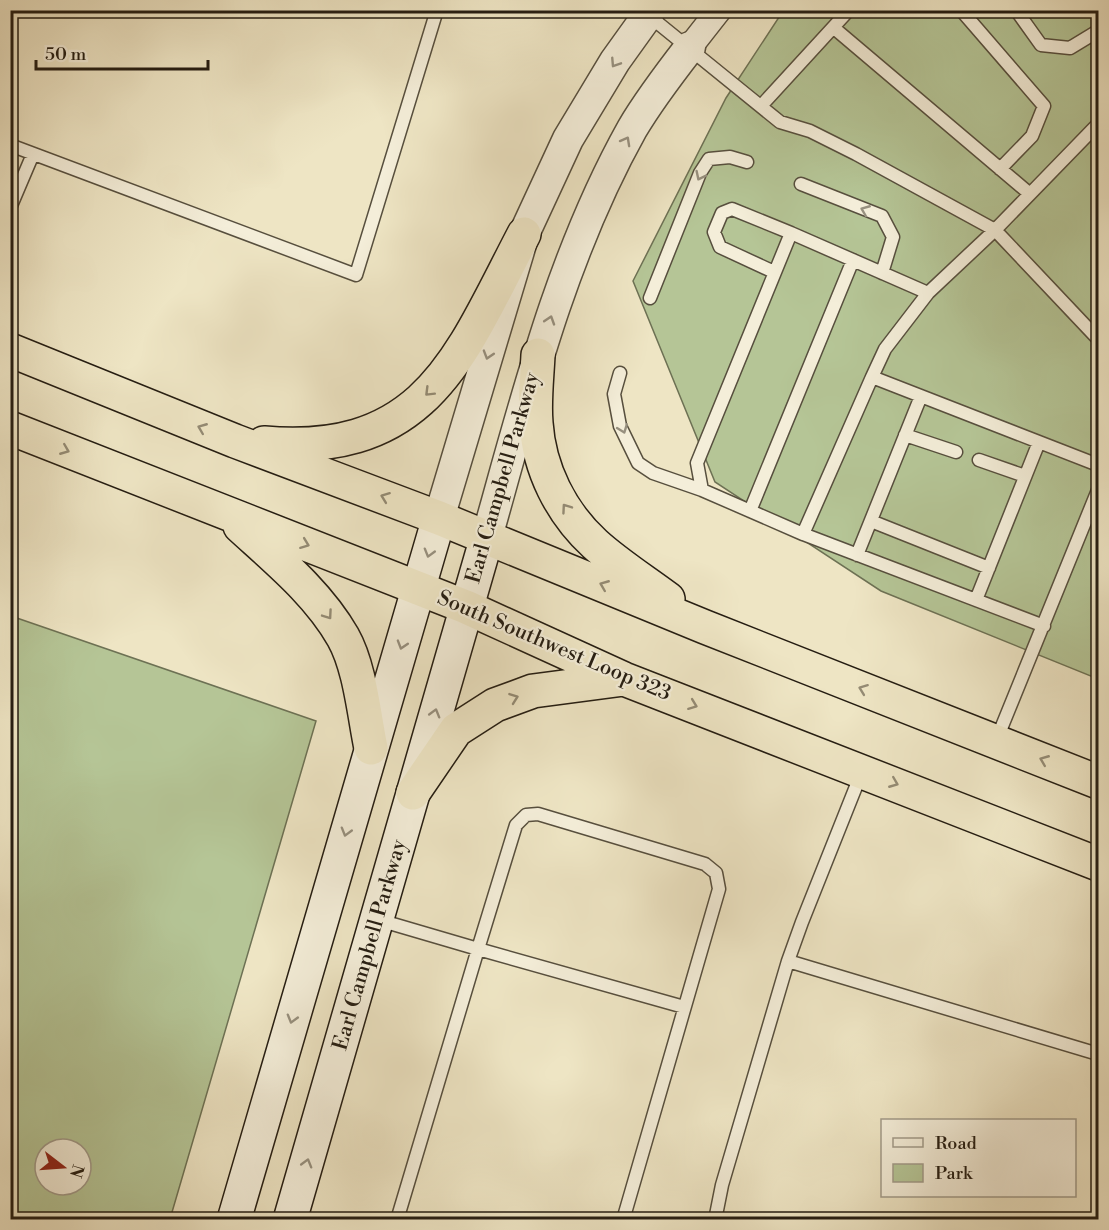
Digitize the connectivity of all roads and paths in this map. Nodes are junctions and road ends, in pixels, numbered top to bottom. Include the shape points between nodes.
1 (437, 10) edge
2 (719, 10) edge
3 (849, 10) edge
4 (961, 10) edge
5 (1016, 10) edge
6 (647, 12) edge
7 (834, 28) junction
8 (1098, 31) edge
9 (690, 47) junction
10 (761, 106) junction
11 (1098, 124) edge
12 (10, 145) edge
13 (33, 154) junction
14 (747, 162) dead end
15 (1000, 169) junction
16 (801, 184) dead end
17 (1029, 195) junction
18 (10, 208) edge
19 (995, 230) junction
20 (791, 233) junction
21 (524, 234) junction
22 (853, 261) junction
23 (774, 272) junction
24 (882, 273) junction
25 (928, 293) junction
26 (650, 298) dead end
27 (1098, 339) edge
28 (10, 350) edge
29 (538, 355) junction
30 (620, 372) dead end
31 (872, 377) junction
32 (921, 396) junction
33 (10, 428) edge
34 (905, 435) junction
35 (235, 441) junction
36 (1039, 442) junction
37 (956, 452) dead end
38 (979, 460) dead end
39 (1098, 465) edge
40 (1025, 476) junction
41 (702, 490) junction
42 (1098, 490) edge
43 (750, 511) junction
44 (227, 514) junction
45 (439, 518) junction
46 (871, 521) junction
47 (803, 534) junction
48 (487, 537) junction
49 (857, 555) junction
50 (989, 568) junction
51 (419, 589) junction
52 (976, 600) junction
53 (466, 607) junction
54 (1044, 626) junction
55 (705, 627) junction
56 (624, 679) junction
57 (996, 741) junction
58 (370, 748) junction
59 (863, 770) junction
60 (1098, 782) edge
61 (413, 793) junction
62 (1098, 864) edge
63 (377, 920) junction
64 (478, 949) junction
65 (788, 961) junction
66 (684, 1007) junction
67 (1098, 1054) edge
68 (234, 1220) edge
69 (290, 1220) edge
70 (397, 1220) edge
71 (623, 1220) edge
72 (715, 1220) edge

1 - 13 lane via 356,275
2 - 9 street, Earl Campbell Parkway
3 - 7 lane
4 - 15 lane via 1044,106 1032,136
5 - 8 lane via 1041,45 1070,48
6 - 9 lane
6 -> 21 street via 568,139
7 - 10 lane
7 - 15 lane
9 - 10 lane
29 -> 9 street, Earl Campbell Parkway via 578,241 614,163 656,92
10 - 19 lane via 780,122 856,153
11 - 17 lane
12 - 13 lane
13 - 18 lane
14 -> 26 lane via 730,157 709,159
15 - 17 lane
24 -> 16 lane via 893,237 882,216
17 - 19 lane
19 - 25 lane
19 - 27 lane
20 - 22 lane
20 - 23 lane
20 - 23 lane via 732,209 722,213 714,232 720,247
21 -> 35 highway via 467,343 432,391 405,413 373,430 329,443
21 -> 45 street
22 - 24 lane
22 - 43 lane
23 - 41 lane via 697,463
24 - 25 lane
25 - 31 lane via 885,349
35 -> 28 highway
29 - 48 street, Earl Campbell Parkway
55 -> 29 highway via 596,545 563,505 549,480 538,441
30 -> 41 lane via 614,394 620,426 638,463 653,473
31 - 32 lane
31 - 47 lane
32 - 34 lane
32 - 36 lane
33 -> 44 highway, South Southwest Loop 323
34 - 37 lane
34 - 46 lane
45 -> 35 highway
36 - 39 lane
36 - 40 lane
38 - 40 lane
40 - 50 lane
41 - 43 lane
42 - 54 lane
43 - 47 lane
44 -> 51 highway, South Southwest Loop 323
44 -> 58 highway via 320,604 343,638 353,664
45 - 48 highway
45 -> 51 main road
46 - 49 lane
46 - 50 lane
47 - 49 lane
48 - 53 main road, Earl Campbell Parkway
55 -> 48 highway
49 - 52 lane
50 - 52 lane
51 - 53 highway, South Southwest Loop 323
51 -> 58 main road
52 - 54 lane
53 - 56 highway, South Southwest Loop 323
61 -> 53 main road, Earl Campbell Parkway
54 - 57 lane
57 -> 55 highway
56 -> 59 highway, South Southwest Loop 323
61 -> 56 highway via 456,730 495,705 533,691
60 -> 57 highway
58 -> 68 main road
59 -> 62 highway, South Southwest Loop 323
59 - 65 lane
61 - 63 main road, Earl Campbell Parkway
63 - 64 lane
69 -> 63 main road, Earl Campbell Parkway
64 - 66 lane
64 - 66 lane via 516,825 526,815 538,814 705,864 716,873 719,889
64 - 70 lane
65 - 67 lane
65 - 72 lane
66 - 71 lane

